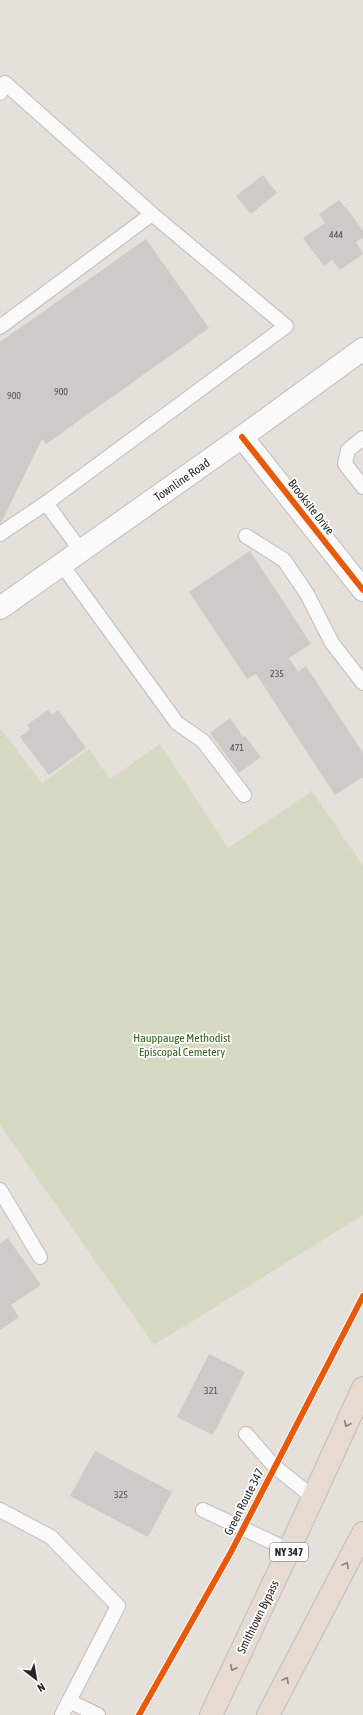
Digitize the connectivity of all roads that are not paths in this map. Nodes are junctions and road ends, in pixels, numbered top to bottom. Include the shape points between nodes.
1 (0, 93) edge
2 (152, 214) junction
3 (0, 327) edge
4 (363, 349) edge
5 (242, 437) junction
6 (363, 438) edge
7 (363, 487) edge
8 (46, 503) junction
9 (0, 534) edge
10 (246, 536) dead end
11 (81, 551) junction
12 (62, 565) junction
13 (363, 590) edge
14 (0, 608) edge
15 (363, 684) edge
16 (244, 795) dead end
17 (0, 1190) edge
18 (40, 1257) dead end
19 (363, 1388) edge
20 (246, 1434) dead end
21 (314, 1498) junction
22 (0, 1510) edge
23 (203, 1510) dead end
24 (363, 1533) edge
25 (290, 1550) junction
26 (69, 1701) junction
27 (62, 1715) edge
28 (98, 1715) edge
29 (211, 1715) edge
30 (268, 1715) edge

1 - 2 lane via 5,83
2 - 3 lane
2 - 8 lane via 286,326
4 - 5 main road, Townline Road
5 - 11 main road, Townline Road
5 - 13 main road, Brooksite Drive
6 - 7 lane via 348,450 345,464
8 - 9 lane
8 - 11 lane
10 - 15 lane via 284,560 307,594 332,643
11 - 12 main road, Townline Road
12 - 14 main road, Townline Road
12 - 16 lane via 177,723 203,741
17 - 18 lane
19 -> 21 highway, Smithtown Bypass / NY 347
20 - 21 lane via 274,1466
21 - 25 highway, Smithtown Bypass / NY 347
22 - 26 lane via 51,1537 118,1606
23 - 25 lane
30 -> 24 highway
25 -> 29 highway, Smithtown Bypass / NY 347
26 - 27 lane
26 - 28 lane

